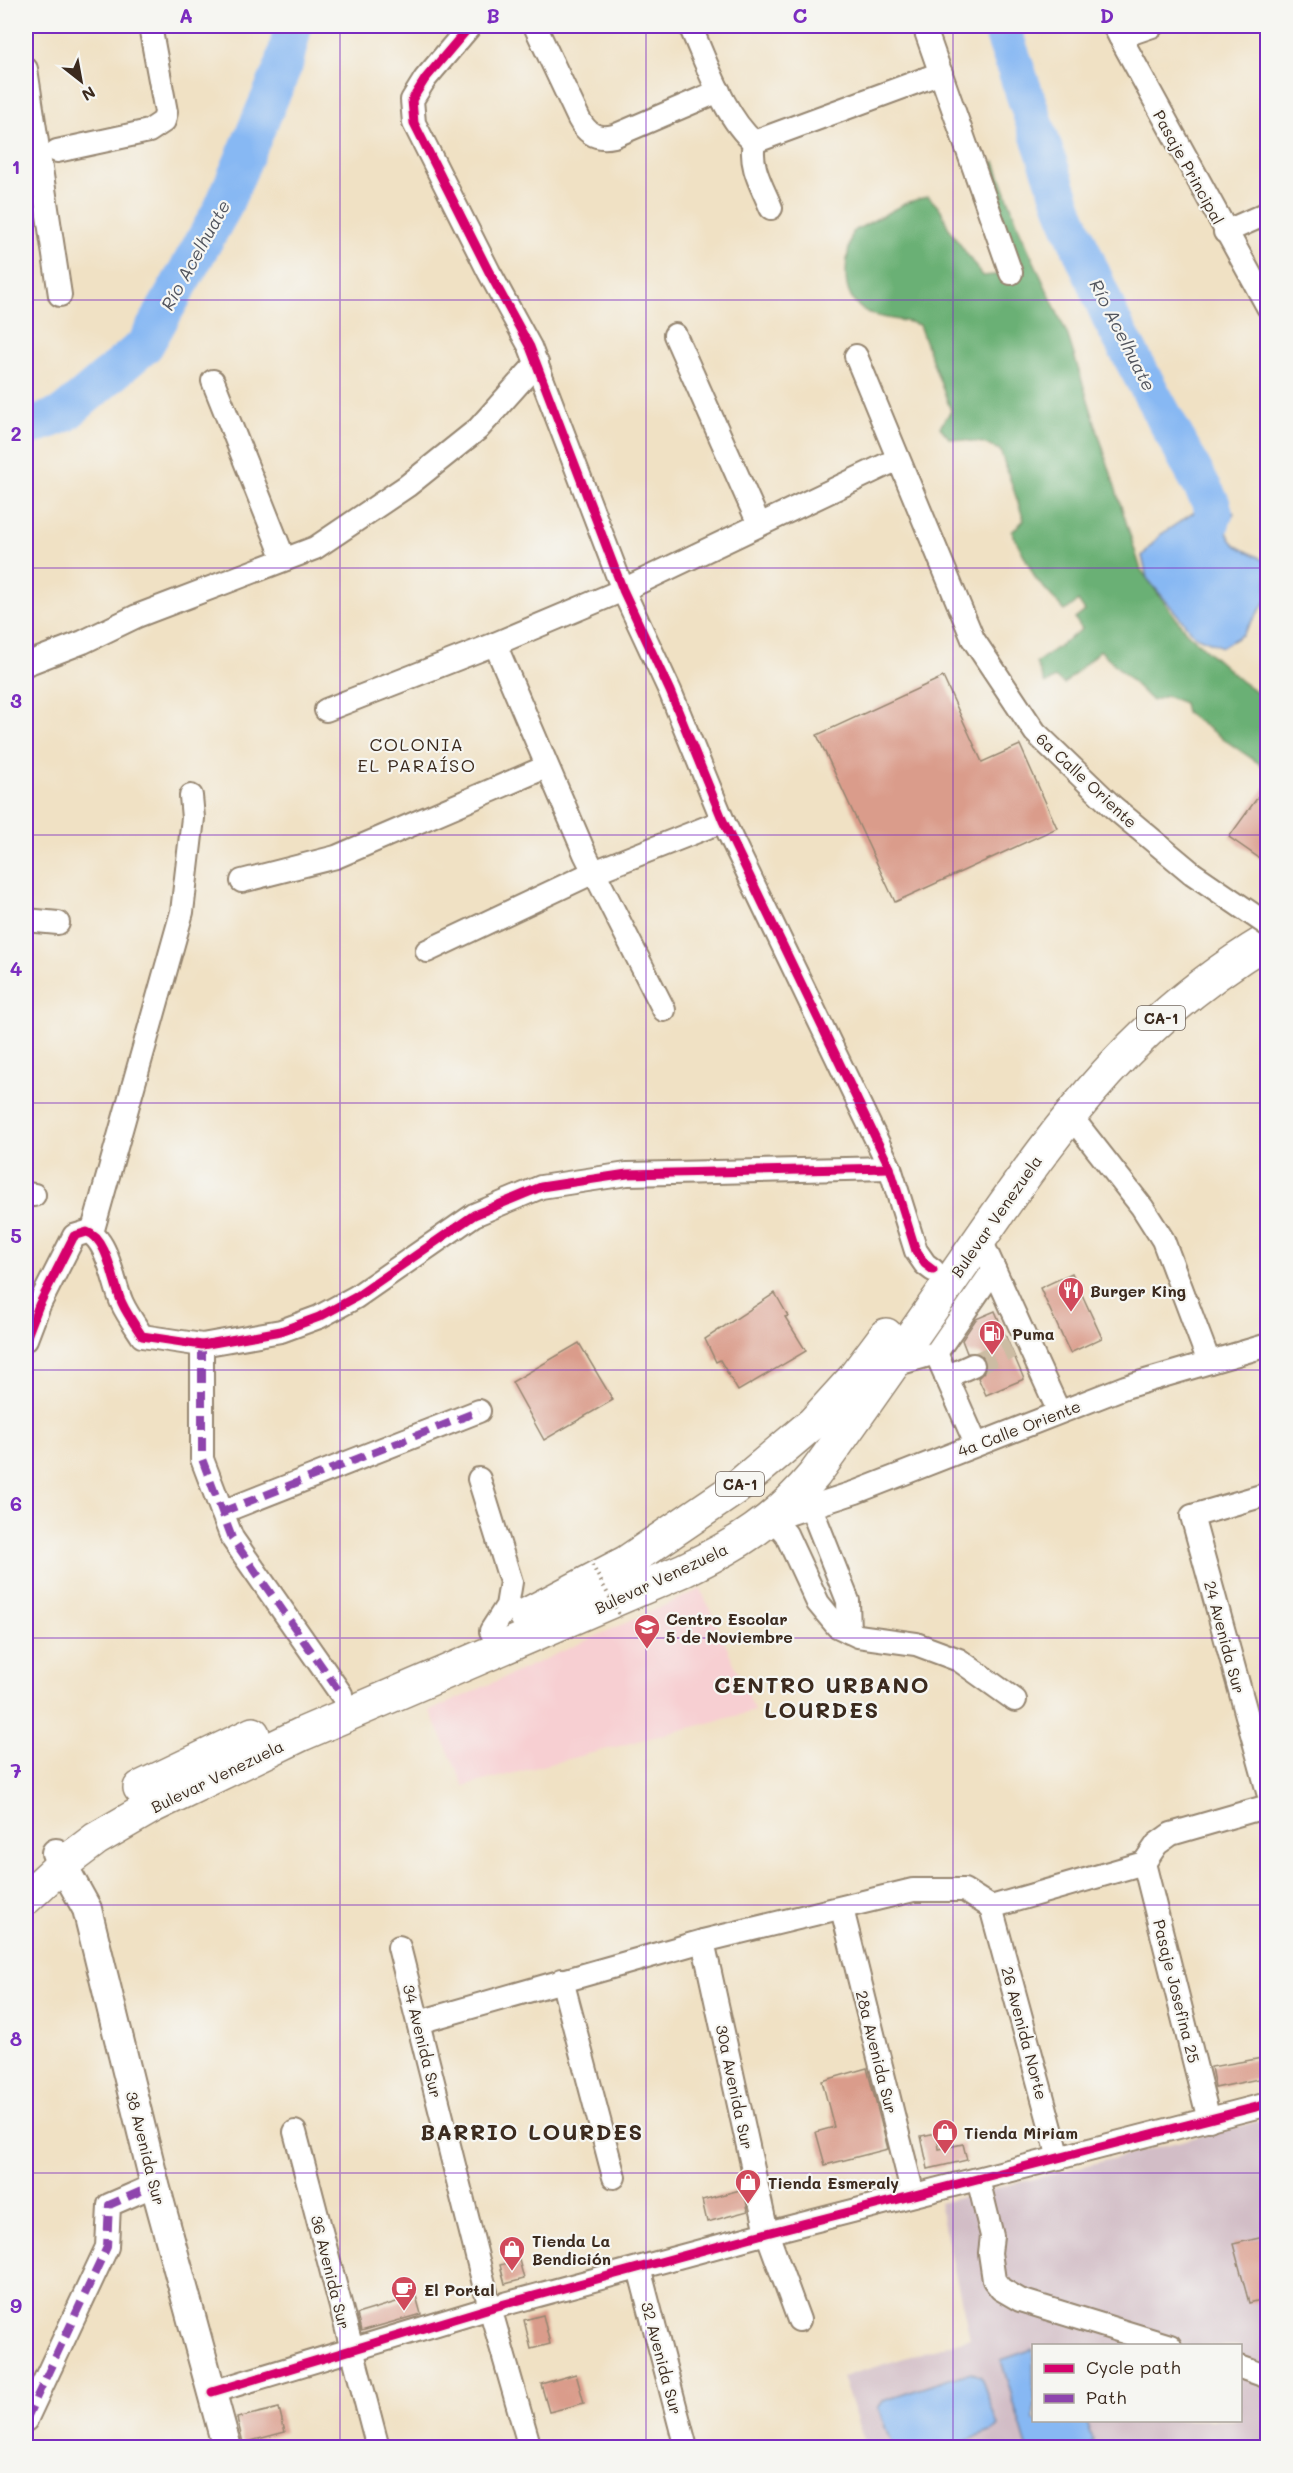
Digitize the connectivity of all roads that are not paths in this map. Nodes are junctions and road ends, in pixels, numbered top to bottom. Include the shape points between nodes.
1 (150, 26) edge
2 (470, 26) edge
3 (535, 26) edge
4 (690, 26) edge
5 (924, 26) edge
6 (1152, 26) edge
7 (1117, 32) edge
8 (26, 69) edge
9 (941, 73) junction
10 (719, 91) junction
11 (754, 142) junction
12 (57, 151) dead end
13 (771, 208) dead end
14 (1268, 213) edge
15 (1225, 232) junction
16 (1011, 273) dead end
17 (60, 295) dead end
18 (1268, 307) edge
19 (675, 335) dead end
20 (856, 356) dead end
21 (537, 363) junction
22 (213, 381) dead end
23 (898, 459) junction
24 (759, 524) junction
25 (284, 559) junction
26 (623, 590) junction
27 (495, 644) junction
28 (26, 664) edge
29 (326, 711) dead end
30 (546, 767) junction
31 (191, 796) dead end
32 (723, 821) junction
33 (594, 872) junction
34 (242, 881) dead end
35 (1268, 916) edge
36 (26, 920) edge
37 (58, 923) dead end
38 (1268, 925) edge
39 (1268, 940) edge
40 (427, 951) dead end
41 (664, 1010) dead end
42 (1070, 1115) junction
43 (890, 1168) junction
44 (92, 1233) junction
45 (980, 1238) junction
46 (933, 1269) junction
47 (994, 1269) junction
48 (26, 1339) edge
49 (202, 1345) junction
50 (1268, 1345) edge
51 (936, 1353) junction
52 (1209, 1362) junction
53 (973, 1365) tunnel mouth
54 (891, 1366) junction
55 (946, 1377) junction
56 (479, 1410) dead end
57 (1059, 1412) junction
58 (976, 1444) junction
59 (760, 1467) junction
60 (479, 1479) dead end
61 (1268, 1494) edge
62 (807, 1497) junction
63 (222, 1512) junction
64 (773, 1519) junction
65 (511, 1582) junction
66 (553, 1603) junction
67 (491, 1631) junction
68 (849, 1632) junction
69 (341, 1694) junction
70 (1016, 1700) dead end
71 (1268, 1792) edge
72 (1268, 1806) edge
73 (98, 1815) junction
74 (60, 1859) junction
75 (1144, 1863) junction
76 (26, 1870) edge
77 (26, 1877) edge
78 (26, 1898) edge
79 (991, 1908) junction
80 (842, 1909) junction
81 (703, 1941) junction
82 (399, 1947) dead end
83 (562, 1980) junction
84 (419, 2022) junction
85 (1268, 2104) edge
86 (1209, 2120) junction
87 (295, 2132) dead end
88 (1059, 2158) junction
89 (614, 2177) dead end
90 (978, 2179) junction
91 (155, 2185) junction
92 (913, 2195) junction
93 (766, 2233) junction
94 (639, 2268) junction
95 (490, 2308) junction
96 (799, 2320) dead end
97 (1163, 2344) edge
98 (351, 2350) junction
99 (1242, 2368) edge
100 (1268, 2377) edge
101 (212, 2392) junction
102 (26, 2420) edge
103 (227, 2448) edge
104 (378, 2448) edge
105 (530, 2448) edge
106 (686, 2448) edge

1 - 12 street via 166,112 164,121 149,131
2 - 21 street via 412,100 414,123
3 - 10 street via 579,119 594,136 614,136
4 - 10 street
5 - 9 street
6 - 7 street
7 - 15 street, Pasaje Principal
8 - 17 street
9 - 11 street
9 - 16 street
10 - 11 street
11 - 13 street via 753,166
14 - 15 street
15 - 18 street, Pasaje Principal
19 - 24 street
20 - 23 street, 6a Calle Oriente
21 - 25 street via 478,429 407,486 315,548
21 - 26 street
22 - 25 street
23 - 24 street
23 - 38 street, 6a Calle Oriente, bridge via 973,639 1035,732 1113,807 1192,873
24 - 26 street
25 - 28 street
26 - 27 street
26 - 32 street
27 - 29 street
27 - 30 street
30 - 33 street
30 - 34 street via 336,857
31 - 44 street via 193,818 182,912
32 - 33 street
32 - 43 street
33 - 40 street
33 - 41 street
35 - 46 highway, Bulevar Venezuela / CA-1 via 1185,968 1146,1000 1053,1107
36 - 37 street
39 - 42 highway, Bulevar Venezuela / CA-1 via 1184,998 1152,1026 1107,1069
42 - 45 highway, Bulevar Venezuela / CA-1
42 - 52 street via 1163,1240
43 - 46 street via 916,1251
43 - 49 street via 627,1174 542,1187 474,1215 356,1297 319,1317 267,1335
44 - 48 street via 74,1236
44 - 49 street via 102,1245 122,1303 142,1336
45 - 47 street
45 - 54 highway, Bulevar Venezuela / CA-1
46 - 59 highway, Bulevar Venezuela / CA-1 via 853,1379 813,1423
47 - 51 street
47 - 57 street via 1019,1344
49 - 63 street via 202,1460
50 - 52 street, 4a Calle Oriente
51 - 54 street
51 - 55 street
52 - 57 street, 4a Calle Oriente
53 - 55 street
54 - 62 highway, Bulevar Venezuela / CA-1
55 - 58 street
56 - 63 street
57 - 58 street, 4a Calle Oriente
58 - 62 street, 4a Calle Oriente
59 - 64 highway via 753,1494 756,1506
59 - 66 highway, Bulevar Venezuela / CA-1 via 736,1488 627,1562
60 - 65 street
61 - 71 street, 24 Avenida Sur via 1192,1516
62 - 64 highway, Bulevar Venezuela / CA-1
62 - 68 street via 848,1601
63 - 69 street via 232,1538
64 - 68 street via 786,1534 818,1603 829,1619
64 - 74 highway, Bulevar Venezuela / CA-1 via 684,1570 302,1734 153,1806
65 - 66 street via 534,1597
65 - 67 street via 507,1606
66 - 67 highway, Bulevar Venezuela / CA-1
67 - 69 highway, Bulevar Venezuela / CA-1
68 - 70 street via 916,1644 949,1656
69 - 73 highway, Bulevar Venezuela / CA-1 via 194,1760
72 - 75 street via 1172,1834 1157,1844
73 - 74 highway
73 - 76 highway, Bulevar Venezuela / CA-1
74 - 77 highway
74 - 78 highway, Bulevar Venezuela / CA-1
74 - 91 main road, 38 Avenida Sur via 87,1909
75 - 79 street
75 - 86 street, Pasaje Josefina 25
79 - 80 street via 964,1890 920,1888
79 - 88 street, 26 Avenida Norte
80 - 81 street
80 - 92 street, 28a Avenida Sur
81 - 83 street
81 - 93 street, 30a Avenida Sur
82 - 84 street, 34 Avenida Sur
83 - 84 street
83 - 89 street
84 - 95 street, 34 Avenida Sur
85 - 86 street
86 - 88 street
87 - 98 street, 36 Avenida Sur
88 - 90 street
90 - 92 street
90 - 97 street via 992,2236 991,2271 1001,2289 1020,2300
91 - 101 main road, 38 Avenida Sur
91 - 102 street via 109,2205 107,2247
92 - 93 street
93 - 94 street
93 - 96 street, 30a Avenida Sur
94 - 95 street
94 - 106 street, 32 Avenida Sur
95 - 98 street
95 - 105 street, 34 Avenida Sur
98 - 101 street
98 - 104 street, 36 Avenida Sur
99 - 100 street
101 - 103 main road, 38 Avenida Sur

